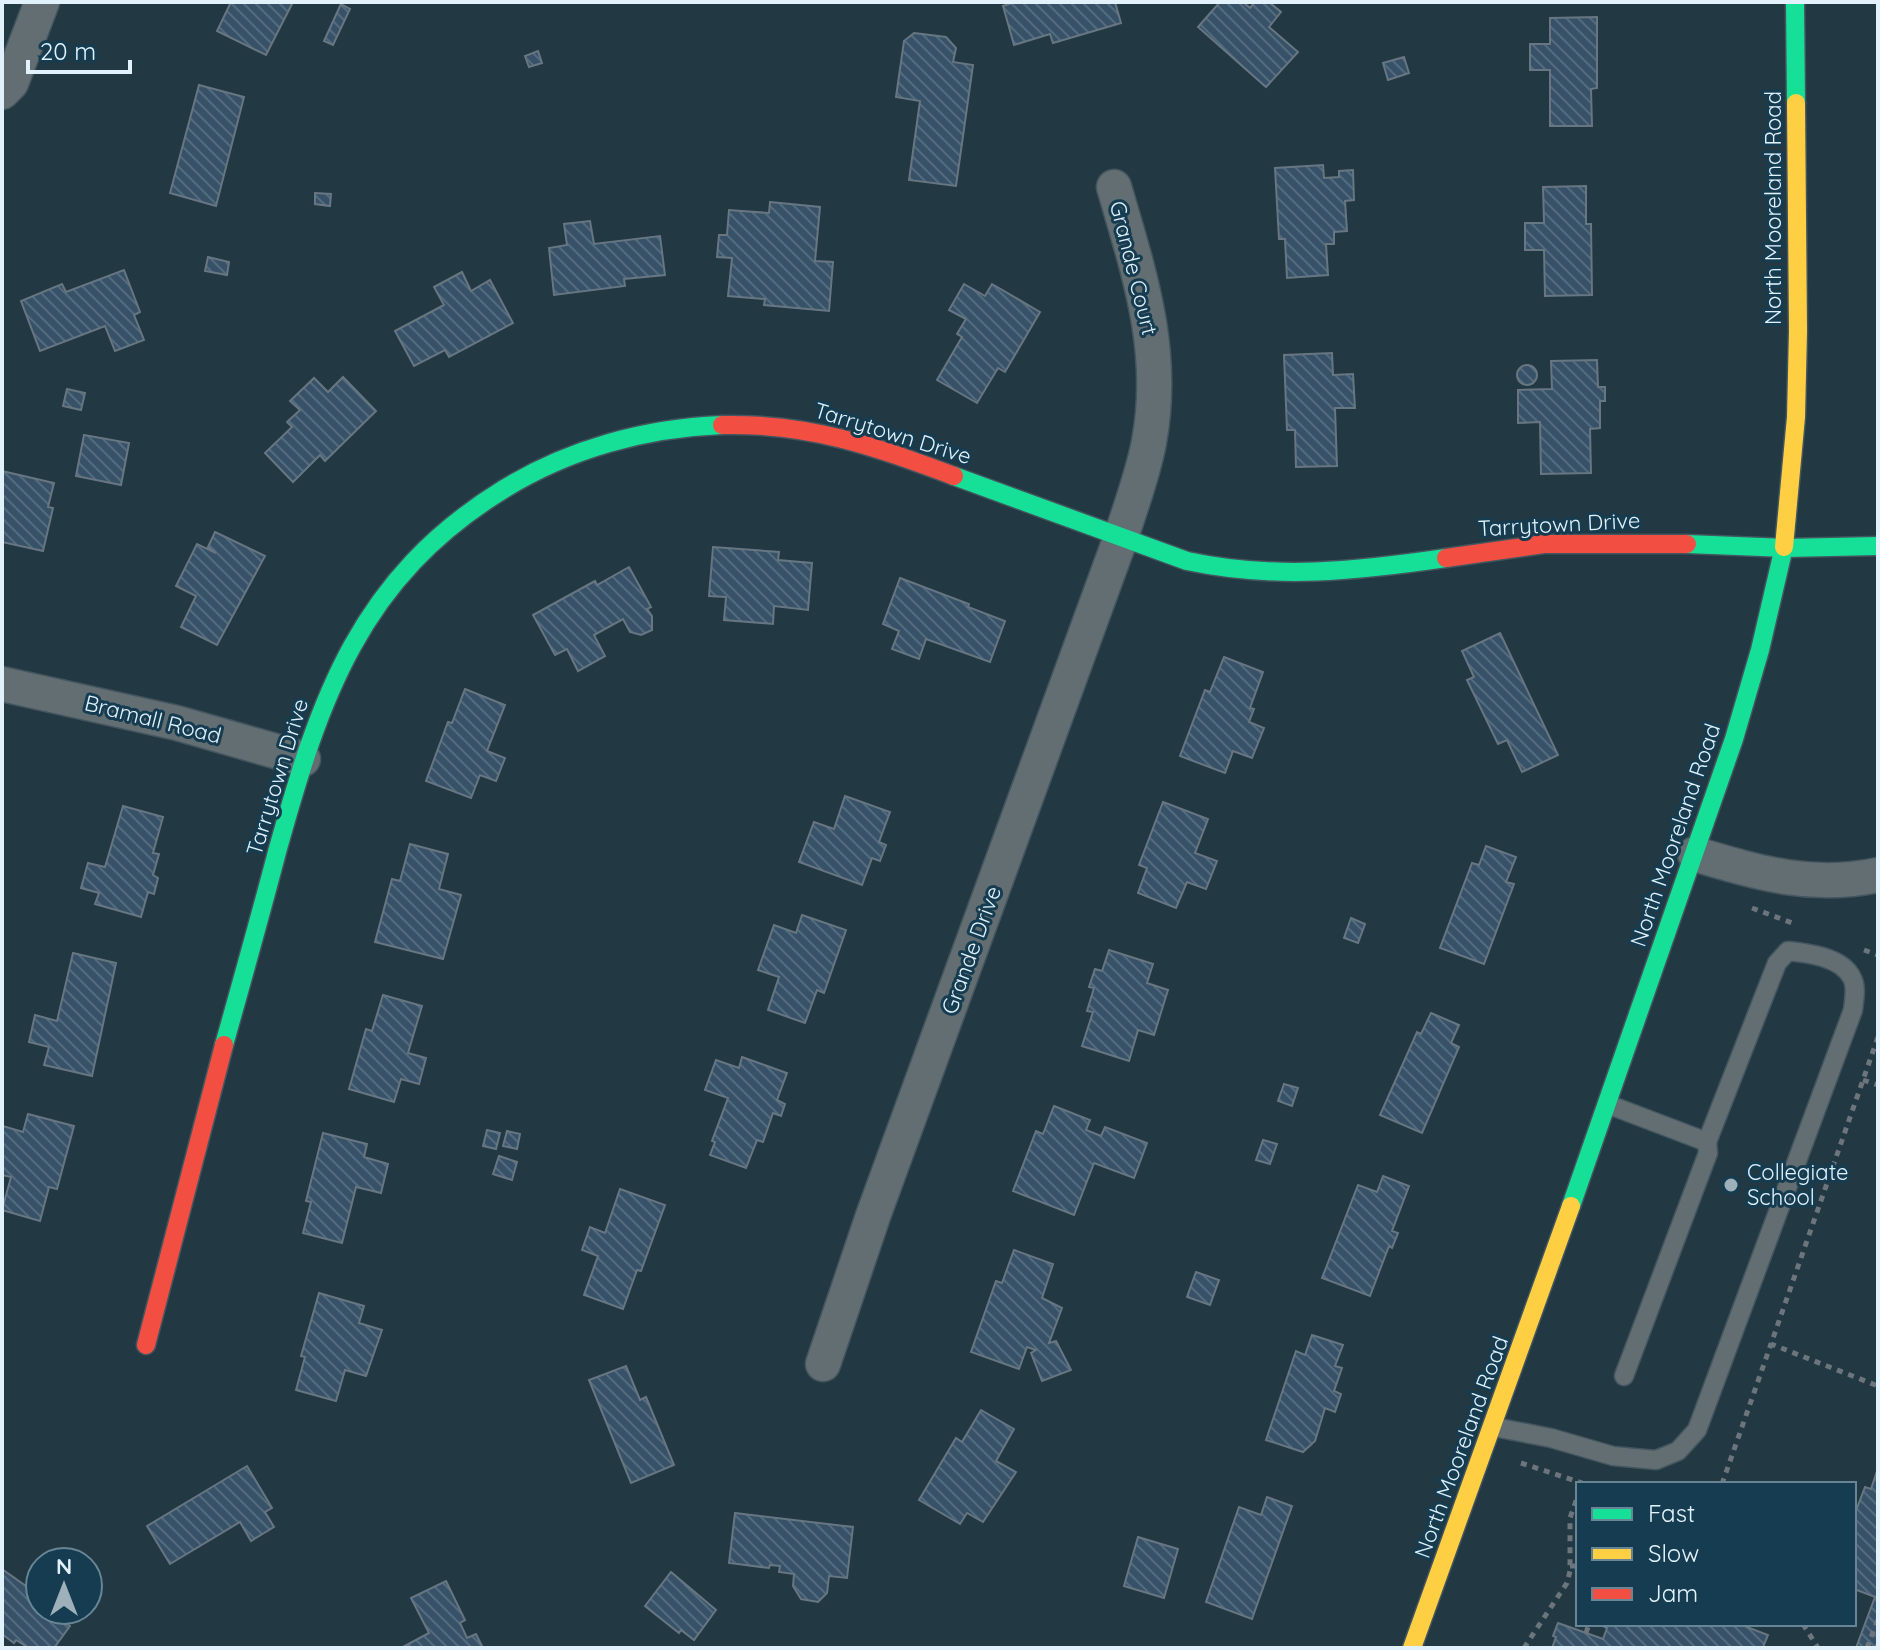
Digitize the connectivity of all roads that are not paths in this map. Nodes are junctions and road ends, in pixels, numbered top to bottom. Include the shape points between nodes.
1 (42, 2) edge
2 (1795, 2) edge
3 (2, 92) edge
4 (1114, 187) dead end
5 (1121, 537) junction
6 (1878, 546) edge
7 (1784, 548) junction
8 (2, 684) edge
9 (303, 759) junction
10 (1695, 854) junction
11 (1878, 875) edge
12 (1607, 1104) junction
13 (1707, 1142) junction
14 (146, 1345) dead end
15 (823, 1364) dead end
16 (1624, 1376) dead end
17 (1494, 1427) junction
18 (1412, 1648) edge

1 - 3 street via 11,83
2 - 7 street, North Mooreland Road via 1798,331
4 - 5 street, Grande Court via 1145,291 1155,356 1150,438
5 - 7 street, Tarrytown Drive via 1187,561 1290,574 1362,570 1544,544
5 - 9 street, Tarrytown Drive via 939,470 812,431 733,423 659,430 595,445 495,494 455,523 392,585 344,657
5 - 15 street, Grande Drive
6 - 7 street, Tarrytown Drive
7 - 10 street, North Mooreland Road via 1760,650
8 - 9 street, Bramall Road via 177,723
9 - 14 street, Tarrytown Drive
10 - 11 street via 1773,876 1819,882
10 - 12 street, North Mooreland Road
12 - 13 lane
12 - 17 street, North Mooreland Road
13 - 16 lane via 1708,1153
13 - 17 lane via 1777,963 1788,951 1838,964 1852,977 1853,1010 1697,1430 1678,1451 1656,1460 1613,1456
17 - 18 street, North Mooreland Road

